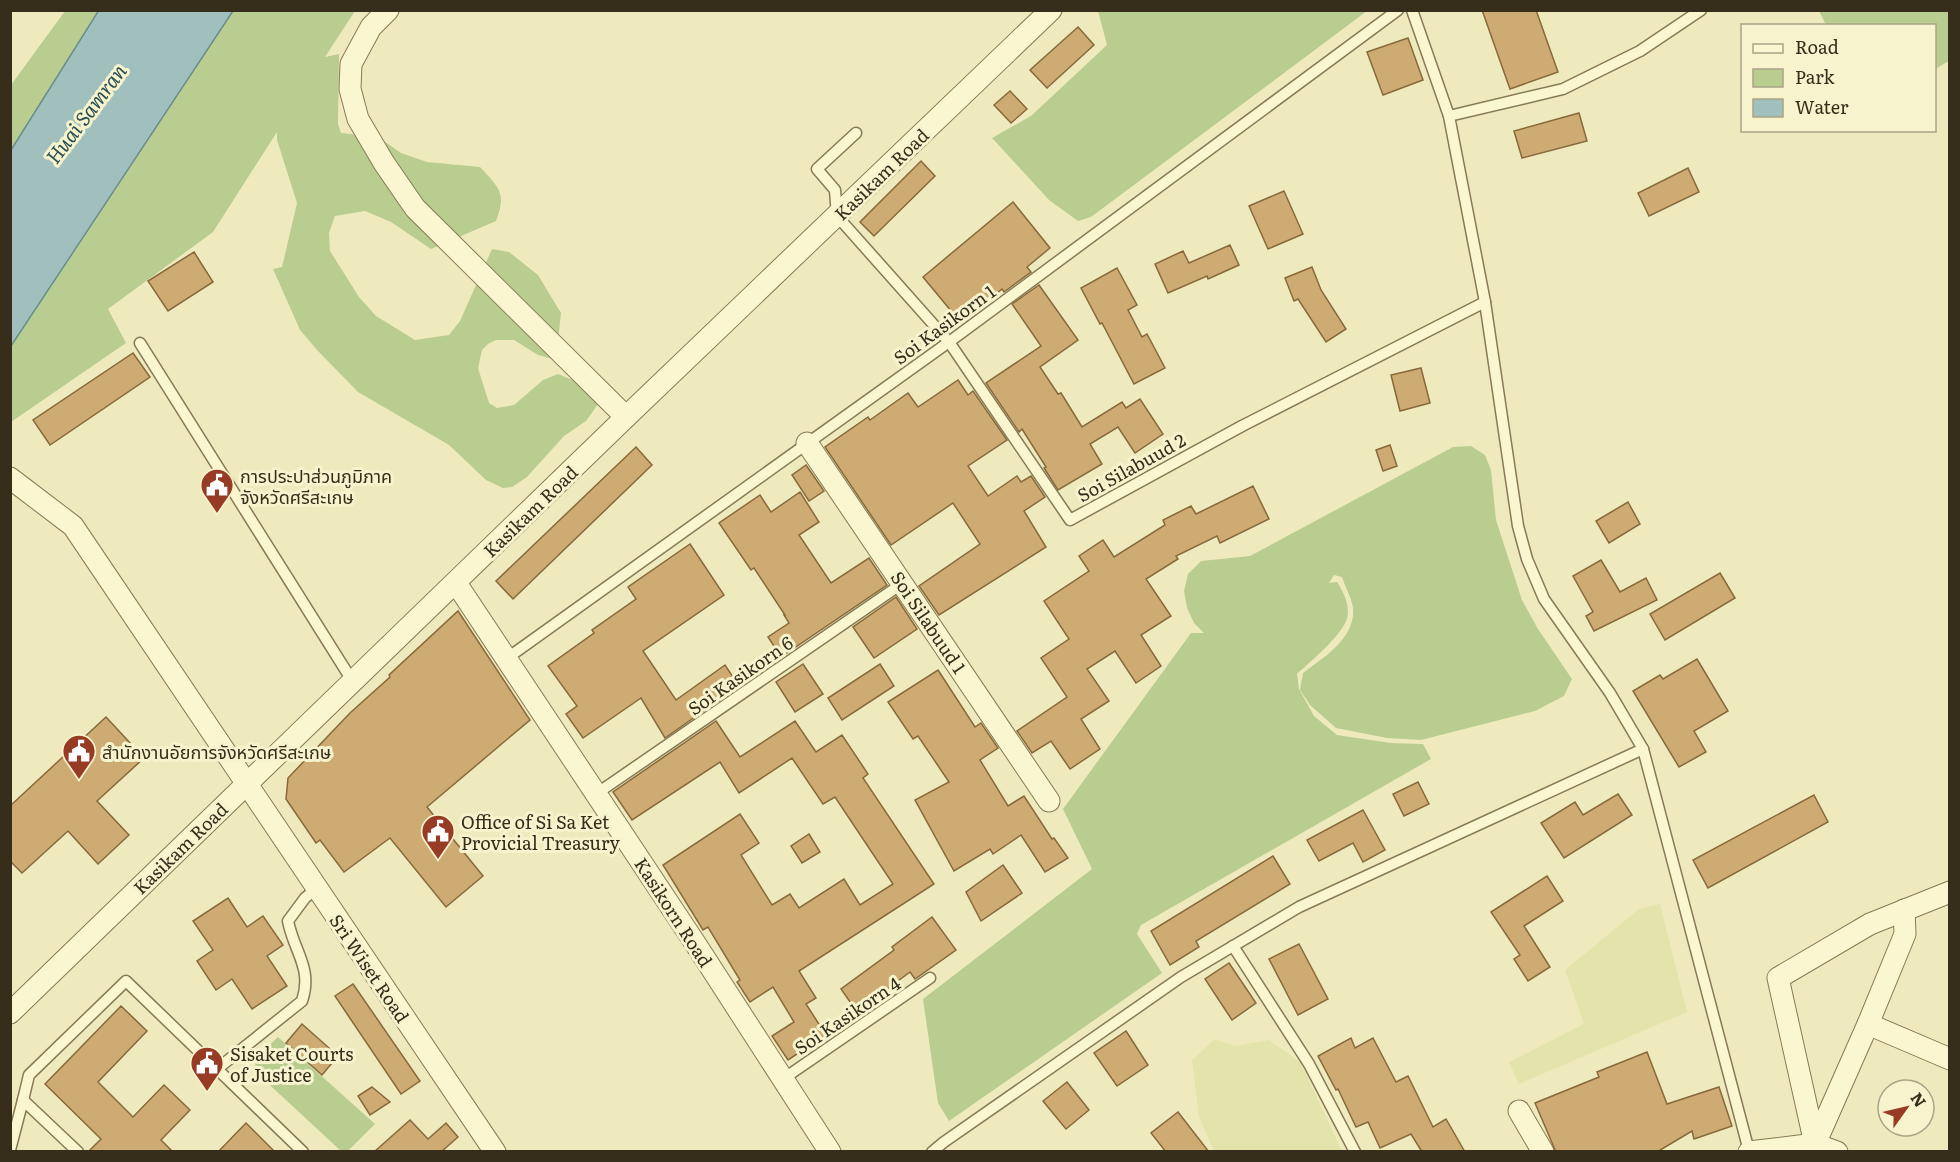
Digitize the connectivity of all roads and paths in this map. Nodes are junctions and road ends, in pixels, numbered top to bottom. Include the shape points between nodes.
1 (388, 10) edge
2 (1051, 10) edge
3 (1398, 10) edge
4 (1412, 10) edge
5 (1701, 10) edge
6 (1449, 116) junction
7 (856, 133) dead end
8 (837, 216) junction
9 (1485, 302) junction
10 (949, 342) junction
11 (140, 343) dead end
12 (626, 417) junction
13 (807, 443) junction
14 (10, 478) edge
15 (456, 583) junction
16 (903, 583) junction
17 (506, 659) junction
18 (353, 682) junction
19 (1643, 749) junction
20 (246, 784) junction
21 (596, 794) junction
22 (1049, 801) dead end
23 (316, 888) junction
24 (1950, 892) edge
25 (1904, 910) junction
26 (1233, 946) junction
27 (930, 978) dead end
28 (14, 1002) edge
29 (1868, 1024) junction
30 (1950, 1059) edge
31 (217, 1069) junction
32 (783, 1079) junction
33 (23, 1100) junction
34 (1519, 1111) dead end
35 (1815, 1144) junction
36 (10, 1150) edge
37 (1749, 1151) edge
38 (78, 1152) edge
39 (303, 1152) edge
40 (495, 1152) edge
41 (830, 1152) edge
42 (932, 1152) edge
43 (1355, 1152) edge
44 (1543, 1152) edge
45 (1837, 1152) edge

1 - 12 street via 371,27 351,64 350,89 358,119 415,208
2 - 8 street, Kasikam Road
3 - 10 lane, Soi Kasikorn 1
4 - 6 lane
5 - 6 lane via 1640,51 1563,89
6 - 9 lane
7 - 8 lane via 817,169 835,190
8 - 10 lane, Soi Silabuud 2
8 - 12 street, Kasikam Road
9 - 10 lane, Soi Silabuud 2 via 1242,426 1070,520
9 - 19 lane via 1518,526 1527,559 1545,600 1610,693
10 - 13 lane, Soi Kasikorn 1
11 - 18 lane
12 - 15 street, Kasikam Road
13 - 16 street, Soi Silabuud 1
13 - 17 lane, Soi Kasikorn 1
14 - 20 street, Sri Wiset Road via 73,526
15 - 17 street, Kasikorn Road
15 - 18 street, Kasikam Road
16 - 21 lane, Soi Kasikorn 6
16 - 22 street, Soi Silabuud 1
17 - 21 street, Kasikorn Road
18 - 20 street, Kasikam Road
19 - 26 lane via 1299,907
19 - 37 lane
20 - 23 street, Sri Wiset Road
20 - 28 street, Kasikam Road
21 - 32 street, Kasikorn Road
23 - 31 lane via 288,921 305,968 307,988 302,1001
23 - 40 street, Sri Wiset Road
24 - 25 street
25 - 29 street via 1905,934
25 - 35 street via 1870,924 1778,978
26 - 42 lane via 1181,976
26 - 43 lane via 1309,1064
27 - 32 lane, Soi Kasikorn 4
29 - 30 street
29 - 35 street
31 - 33 lane via 126,981 29,1075
31 - 39 lane
32 - 41 street, Kasikorn Road
33 - 36 lane
33 - 38 lane
34 - 44 street
35 - 37 street
35 - 45 street

